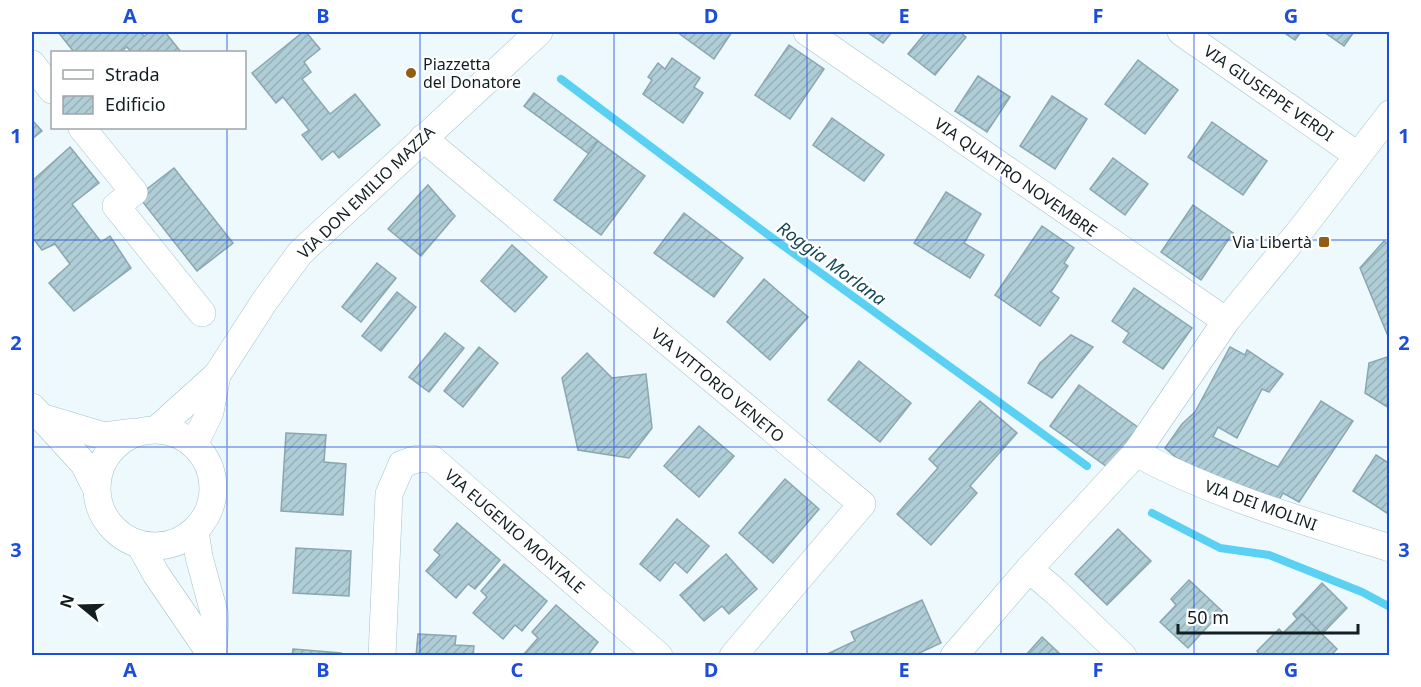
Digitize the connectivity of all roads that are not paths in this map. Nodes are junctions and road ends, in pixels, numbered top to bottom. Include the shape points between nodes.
1 (539, 32) edge
2 (807, 32) edge
3 (1181, 32) edge
4 (32, 64) edge
5 (51, 89) edge
6 (1389, 114) edge
7 (83, 129) edge
8 (423, 138) junction
9 (1357, 155) junction
10 (202, 313) dead end
11 (1226, 321) junction
12 (217, 375) junction
13 (38, 413) edge
14 (146, 431) junction
15 (195, 445) junction
16 (1136, 453) junction
17 (96, 488) junction
18 (195, 531) junction
19 (140, 545) junction
20 (1389, 548) edge
21 (1029, 569) junction
22 (642, 650) edge
23 (1122, 655) edge
24 (213, 656) edge
25 (382, 656) edge
26 (733, 656) edge
27 (954, 656) edge

1 - 8 street, VIA DON EMILIO MAZZA
2 - 11 street, VIA QUATTRO NOVEMBRE
3 - 9 street, VIA GIUSEPPE VERDI
4 - 5 street
6 - 9 street
7 - 10 street via 134,192 116,206
8 - 12 street, VIA DON EMILIO MAZZA via 300,253
8 - 26 street, VIA VITTORIO VENETO via 862,504
9 - 11 street
11 - 16 street
12 - 14 street, VIA DON EMILIO MAZZA
12 - 15 street, VIA DON EMILIO MAZZA via 210,412
13 - 14 street via 104,436
13 - 17 street via 84,464
14 - 15 street via 177,434
14 - 17 street, VIA DON EMILIO MAZZA via 119,441 106,454
15 - 18 street via 208,465 213,488 211,504
16 - 20 street, VIA DEI MOLINI via 1168,470 1276,513
16 - 21 street
17 - 19 street via 99,507 108,524
18 - 19 street via 169,545
18 - 24 street via 214,616
19 - 24 street
21 - 23 street
21 - 27 street
22 - 25 street, VIA EUGENIO MONTALE via 432,459 417,459 402,464 389,494

